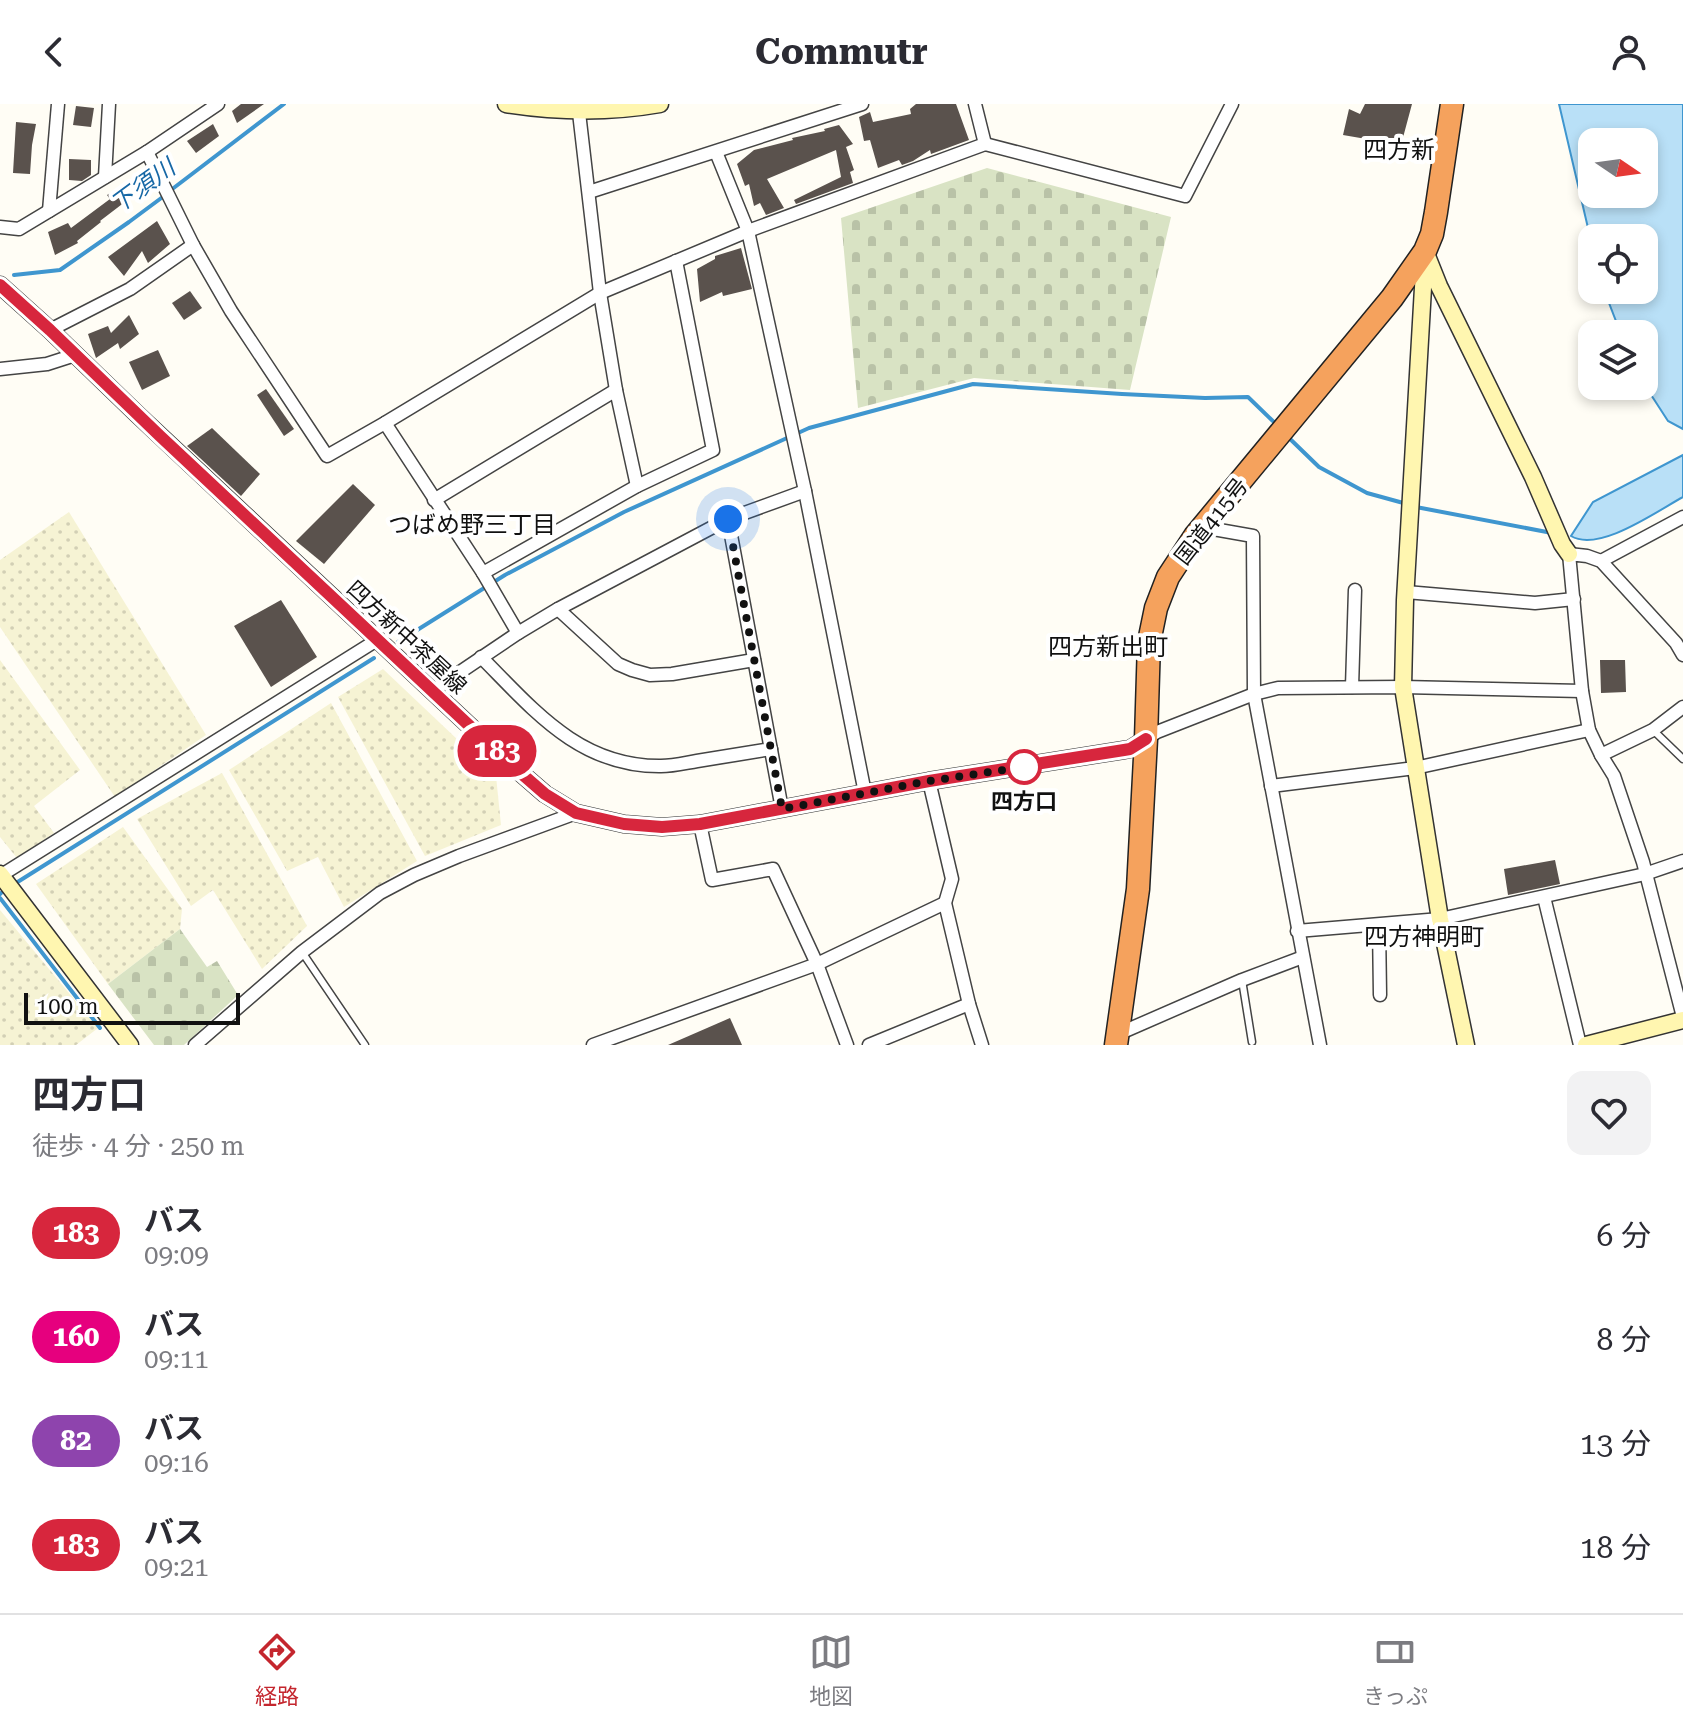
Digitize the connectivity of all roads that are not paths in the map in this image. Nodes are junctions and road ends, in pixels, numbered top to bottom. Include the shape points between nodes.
1 (58, 104) edge
2 (109, 104) edge
3 (506, 104) edge
4 (660, 104) edge
5 (862, 104) edge
6 (975, 104) edge
7 (1232, 104) edge
8 (1452, 104) edge
9 (216, 105) edge
10 (578, 108) edge
11 (985, 144) junction
12 (147, 152) junction
13 (716, 152) junction
14 (105, 177) junction
15 (589, 192) junction
16 (49, 211) junction
17 (0, 227) edge
18 (748, 231) junction
19 (193, 245) junction
20 (1425, 251) junction
21 (676, 261) junction
22 (0, 285) edge
23 (600, 293) junction
24 (50, 330) junction
25 (75, 355) junction
26 (0, 369) edge
27 (616, 390) junction
28 (385, 423) junction
29 (637, 486) junction
30 (805, 491) junction
31 (434, 500) junction
32 (1683, 517) edge
33 (728, 519) junction
34 (1202, 527) junction
35 (1566, 549) junction
36 (1601, 561) junction
37 (483, 573) junction
38 (1355, 590) dead end
39 (1406, 592) junction
40 (1574, 599) junction
41 (558, 609) junction
42 (518, 633) junction
43 (377, 640) junction
44 (1680, 641) edge
45 (1683, 655) edge
46 (481, 657) junction
47 (754, 660) junction
48 (1352, 687) junction
49 (1403, 687) junction
50 (432, 691) junction
51 (1582, 691) junction
52 (1254, 694) junction
53 (1683, 707) edge
54 (1589, 730) junction
55 (1653, 730) junction
56 (1146, 739) junction
57 (771, 749) junction
58 (1601, 755) junction
59 (1683, 759) edge
60 (1415, 768) junction
61 (929, 781) junction
62 (1271, 786) junction
63 (865, 793) junction
64 (782, 809) junction
65 (576, 813) junction
66 (700, 824) junction
67 (1683, 861) edge
68 (1645, 874) junction
69 (0, 875) edge
70 (1544, 897) junction
71 (945, 903) junction
72 (1440, 919) junction
73 (1379, 925) junction
74 (1297, 931) junction
75 (302, 952) junction
76 (1303, 957) junction
77 (817, 964) junction
78 (1242, 980) junction
79 (1380, 995) dead end
80 (969, 1004) junction
81 (1683, 1019) edge
82 (209, 1040) edge
83 (1117, 1040) edge
84 (1252, 1042) dead end
85 (130, 1045) edge
86 (195, 1045) edge
87 (365, 1045) edge
88 (593, 1045) edge
89 (847, 1045) edge
90 (869, 1045) edge
91 (982, 1045) edge
92 (1320, 1045) edge
93 (1466, 1045) edge
94 (1580, 1045) edge
95 (1586, 1045) edge

1 - 16 street
2 - 14 street
3 - 10 main road
4 - 10 main road
5 - 13 street
6 - 11 street
7 - 11 street via 1185,196
8 - 20 highway, 国道415号
9 - 12 street
10 - 15 street
11 - 18 street
12 - 14 street
12 - 19 street
13 - 15 street
13 - 18 street
14 - 16 street
15 - 23 street
16 - 17 street via 19,229
18 - 21 street
18 - 30 street
19 - 24 street via 130,289
19 - 28 street via 327,456
20 - 34 highway, 国道415号
20 - 35 main road
20 - 39 main road
21 - 23 street
21 - 29 street via 713,450
22 - 24 main road, 四方新中茶屋線
23 - 27 street
23 - 28 street
24 - 25 main road, 四方新中茶屋線
25 - 26 street
25 - 43 main road, 四方新中茶屋線
27 - 29 street
27 - 31 street
28 - 31 street
29 - 37 street
30 - 33 street
30 - 63 street
31 - 37 street
32 - 36 street
33 - 41 street
33 - 47 street
34 - 52 street via 1253,536
34 - 56 highway, 国道415号 via 1168,577 1156,608 1149,642
35 - 36 street
35 - 40 street
36 - 44 street
37 - 42 street
38 - 48 street
39 - 40 street via 1535,603
39 - 49 main road
40 - 51 street
41 - 42 street
41 - 47 street via 618,664 641,673 672,674
42 - 46 street
43 - 50 main road, 四方新中茶屋線
43 - 69 street
44 - 45 street
46 - 50 street
46 - 57 street via 552,727 605,757 662,767
47 - 57 street
48 - 49 street
48 - 52 street via 1278,688
49 - 51 street
49 - 60 main road
50 - 65 main road, 四方新中茶屋線 via 545,794
51 - 54 street
52 - 56 street
52 - 62 street
53 - 55 street
54 - 58 street
54 - 60 street
55 - 58 street
55 - 59 lane
56 - 61 main road, 四方新中茶屋線 via 1130,749
56 - 83 highway, 国道415号 via 1138,889
57 - 64 street
58 - 68 street via 1614,776
60 - 62 street
60 - 72 main road
61 - 63 main road, 四方新中茶屋線
61 - 71 street via 952,879
62 - 74 street
63 - 64 main road, 四方新中茶屋線
64 - 66 main road, 四方新中茶屋線
65 - 66 main road, 四方新中茶屋線 via 624,824
65 - 75 street via 414,875 380,893
66 - 77 street via 712,880 773,869
67 - 68 street
68 - 70 street
68 - 81 street
69 - 85 main road
70 - 72 street
70 - 94 street
71 - 77 street
71 - 80 street
72 - 73 street
72 - 93 main road
73 - 74 street
73 - 79 street
74 - 76 street
75 - 82 street
75 - 87 lane
76 - 78 street
76 - 92 street
77 - 88 street
77 - 89 street
78 - 83 street
78 - 84 lane
80 - 90 street
80 - 91 street
81 - 95 main road
82 - 86 street

